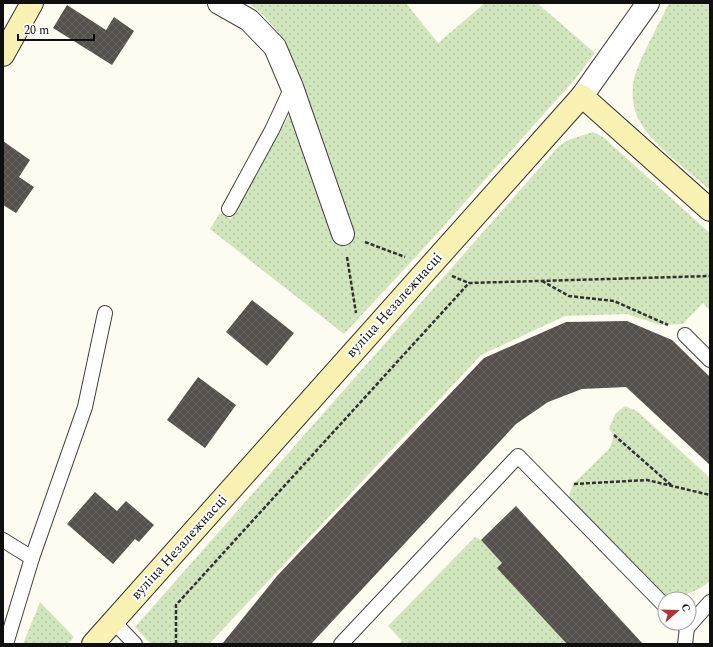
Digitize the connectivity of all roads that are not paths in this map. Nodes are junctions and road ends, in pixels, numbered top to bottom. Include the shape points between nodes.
1 (32, 3) edge
2 (220, 3) edge
3 (648, 3) edge
4 (3, 55) edge
5 (292, 87) junction
6 (582, 96) junction
7 (229, 209) dead end
8 (710, 210) edge
9 (343, 234) road end
10 (105, 313) dead end
11 (685, 335) road end
12 (710, 360) edge
13 (3, 540) edge
14 (32, 558) junction
15 (657, 598) edge
16 (710, 602) edge
17 (697, 614) edge
18 (113, 621) junction
19 (684, 631) edge
20 (6, 644) edge
21 (94, 644) edge
22 (135, 644) edge
23 (341, 644) edge
24 (685, 644) edge

1 - 4 main road
2 - 5 street via 249,20 274,47
3 - 6 street
5 - 7 lane
5 - 9 street
6 - 8 main road
6 - 18 main road, вуліца Незалежнасці
10 - 14 lane via 85,407
11 - 12 lane
13 - 14 lane
14 - 20 lane
15 - 23 lane via 518,456
16 - 17 lane
18 - 21 main road, вуліца Незалежнасці
18 - 22 lane
19 - 24 lane

